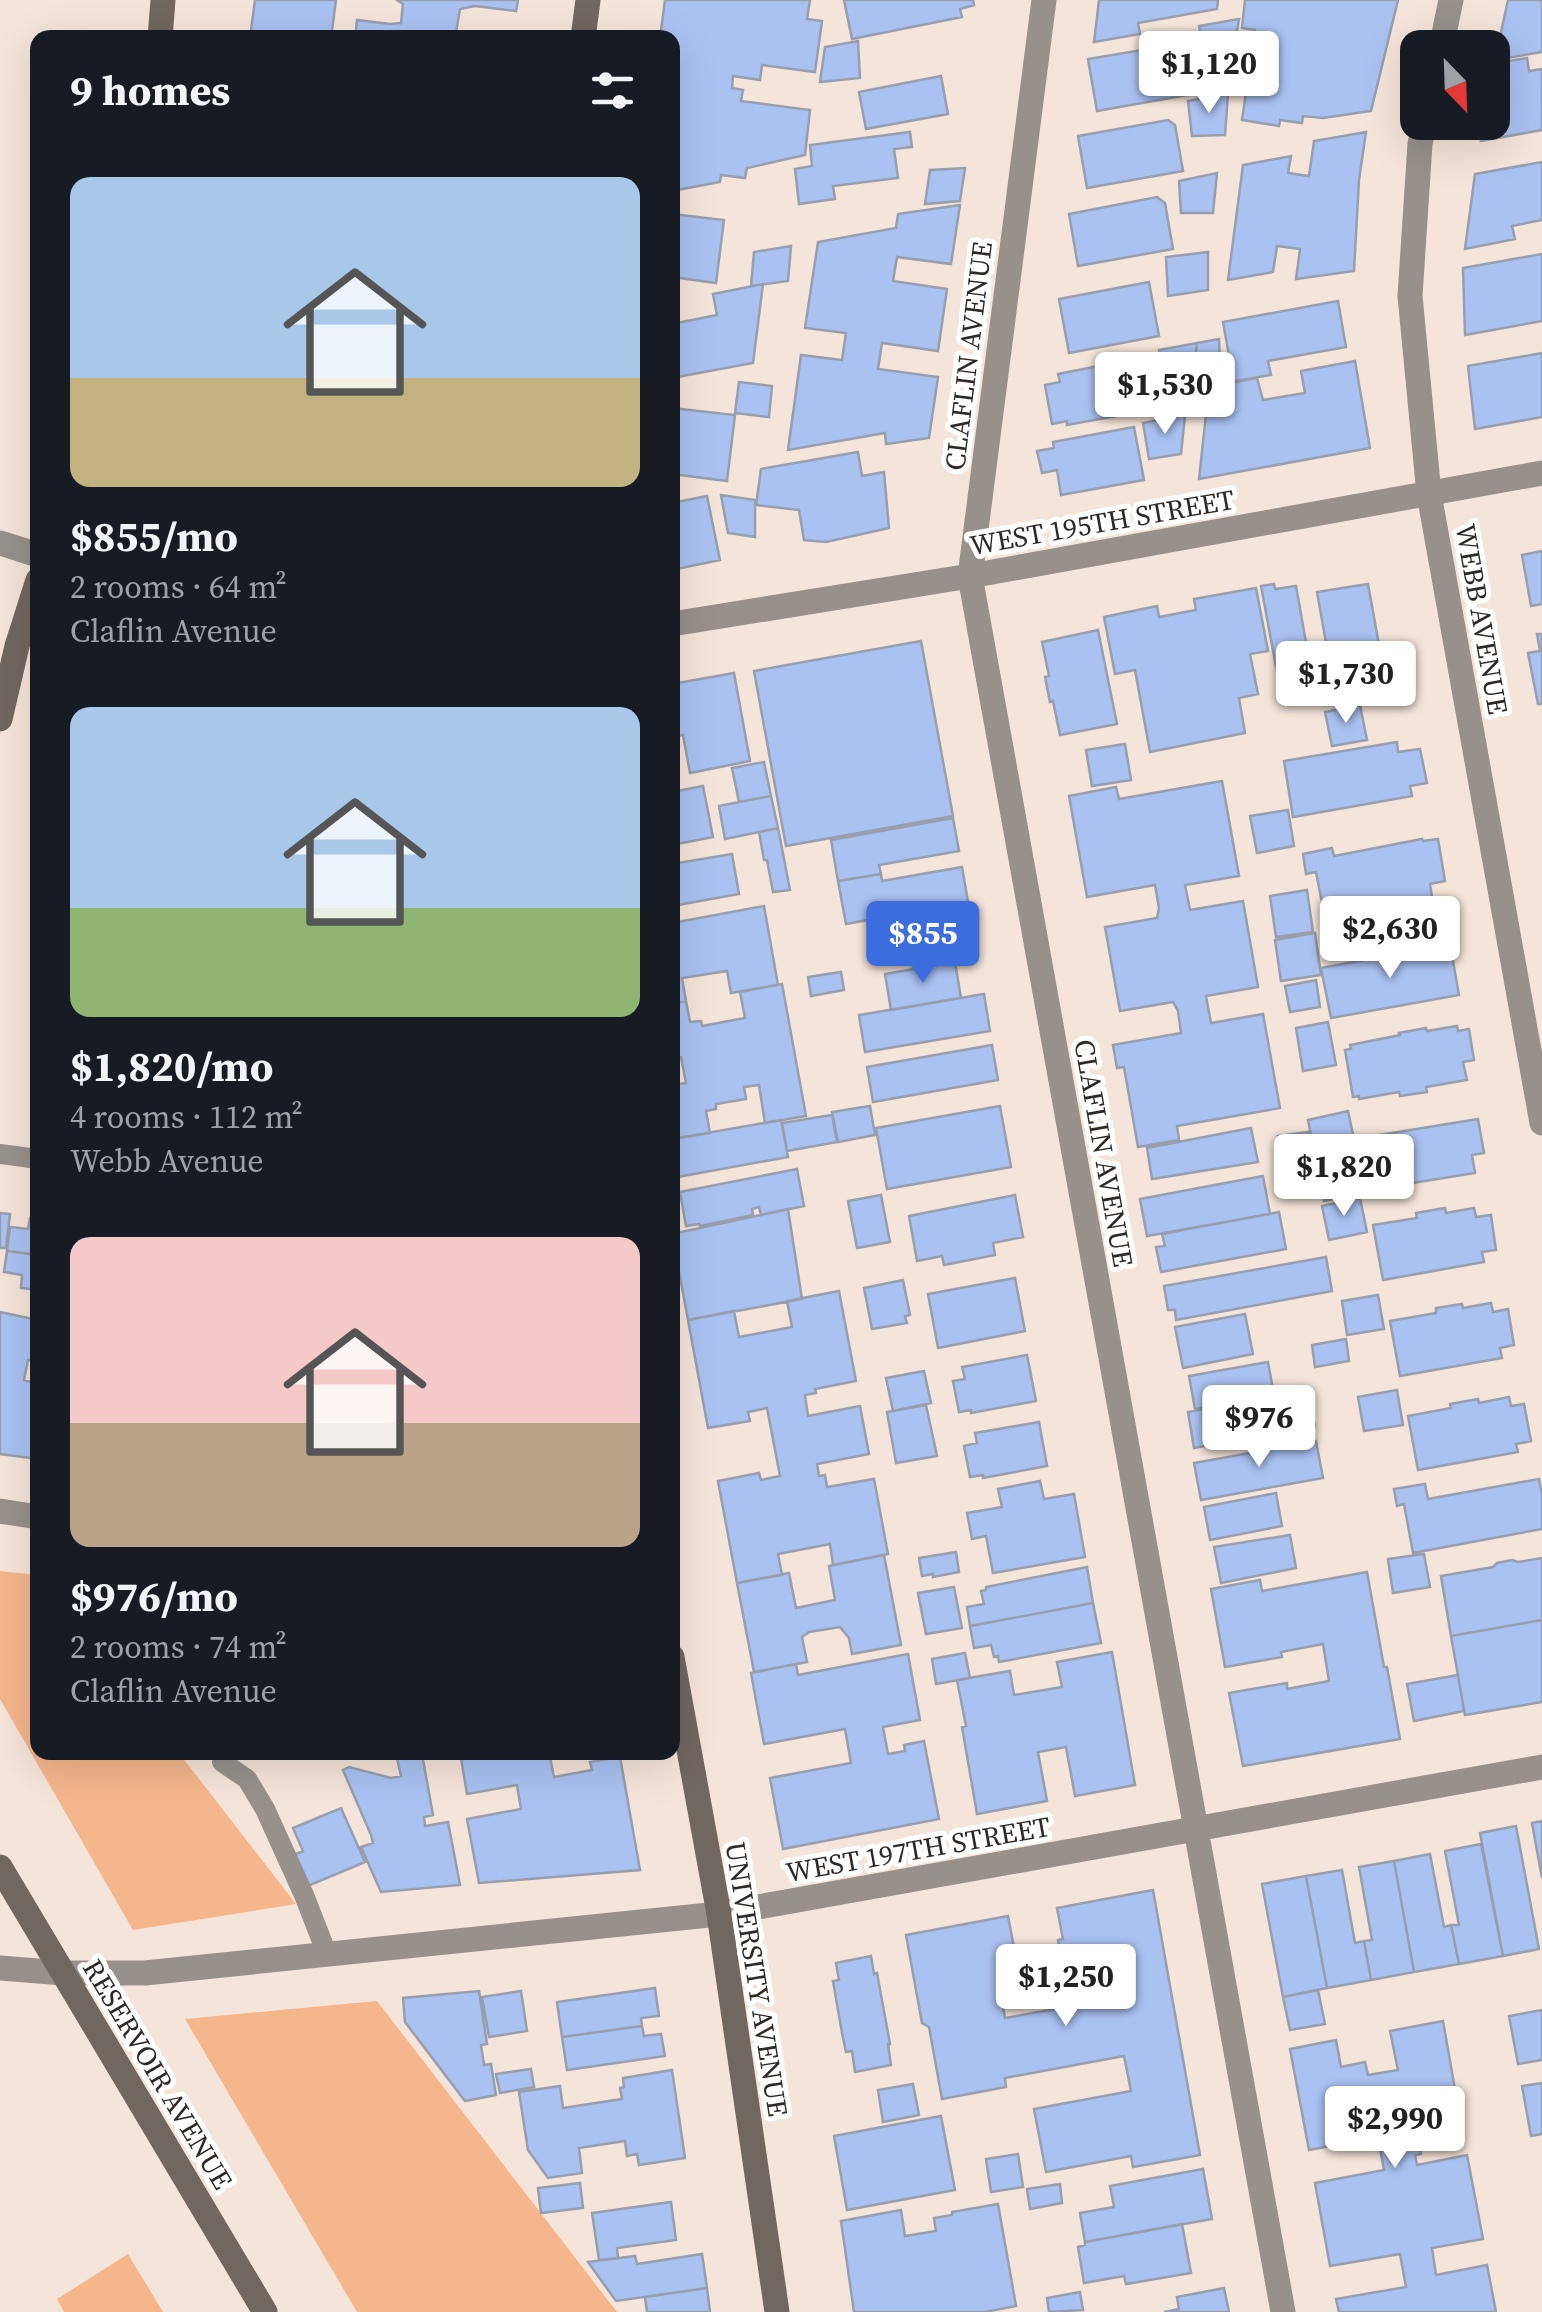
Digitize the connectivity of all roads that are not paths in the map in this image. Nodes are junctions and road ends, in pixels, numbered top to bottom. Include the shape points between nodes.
1 (163, 0) edge
2 (588, 0) edge
3 (1044, 0) edge
4 (1452, 0) edge
5 (161, 30) edge
6 (584, 30) edge
7 (1445, 30) edge
8 (1421, 140) edge
9 (1542, 473) edge
10 (1429, 494) junction
11 (0, 544) edge
12 (30, 553) edge
13 (970, 576) junction
14 (30, 605) edge
15 (680, 623) edge
16 (0, 719) edge
17 (1542, 1122) edge
18 (0, 1154) edge
19 (30, 1158) edge
20 (0, 1511) edge
21 (30, 1516) edge
22 (680, 1700) edge
23 (222, 1762) dead end
24 (1542, 1767) edge
25 (1196, 1830) junction
26 (0, 1867) edge
27 (719, 1914) junction
28 (327, 1954) junction
29 (0, 1968) edge
30 (63, 1972) junction
31 (265, 2312) edge
32 (777, 2312) edge
33 (1284, 2312) edge

1 - 5 street
2 - 6 street
3 - 13 street, CLAFLIN AVENUE
4 - 7 street
8 - 10 street, WEBB AVENUE via 1410,296
9 - 10 street, WEST 195TH STREET
10 - 13 street, WEST 195TH STREET
10 - 17 street, WEBB AVENUE
11 - 12 street
13 - 15 street, WEST 195TH STREET
13 - 25 street, CLAFLIN AVENUE
14 - 16 street
18 - 19 lane
20 - 21 street
22 - 27 street, UNIVERSITY AVENUE
23 - 28 lane via 247,1779 265,1809
24 - 25 street, WEST 197TH STREET
25 - 27 street, WEST 197TH STREET
25 - 33 street, CLAFLIN AVENUE
26 - 30 street, RESERVOIR AVENUE
27 - 28 street, WEST 197TH STREET
27 - 32 street, UNIVERSITY AVENUE
28 - 30 street, WEST 197TH STREET via 144,1973
29 - 30 street, WEST 197TH STREET
30 - 31 street, RESERVOIR AVENUE

